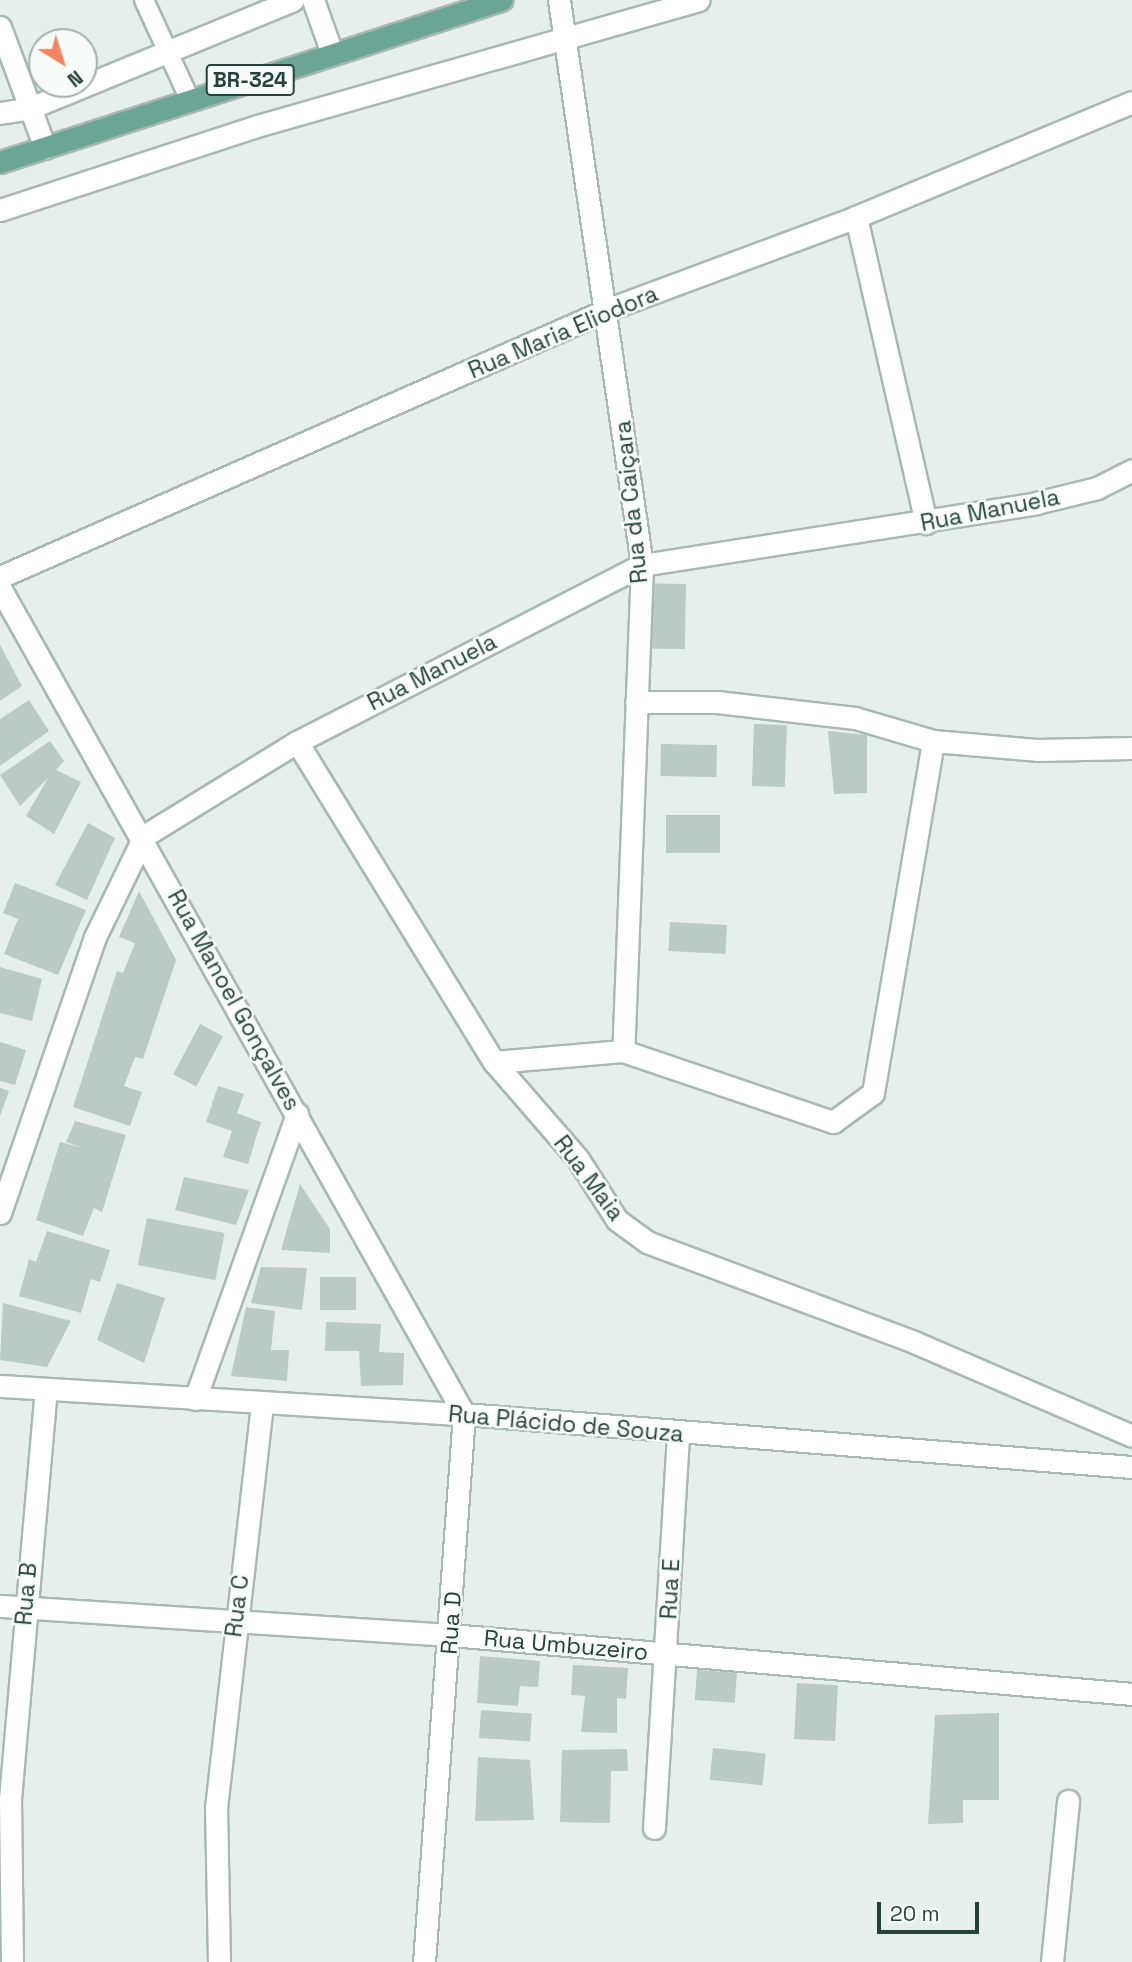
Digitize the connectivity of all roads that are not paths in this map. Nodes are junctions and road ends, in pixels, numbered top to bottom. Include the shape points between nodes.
1 (144, 0) edge
2 (293, 0) edge
3 (313, 0) edge
4 (501, 0) edge
5 (559, 0) edge
6 (698, 0) edge
7 (0, 27) edge
8 (567, 36) junction
9 (167, 51) junction
10 (332, 53) junction
11 (190, 100) junction
12 (1132, 102) edge
13 (30, 108) junction
14 (0, 113) edge
15 (45, 148) junction
16 (0, 162) edge
17 (0, 210) edge
18 (856, 217) junction
19 (609, 309) junction
20 (1132, 470) edge
21 (926, 523) junction
22 (642, 565) junction
23 (0, 577) edge
24 (0, 588) edge
25 (636, 702) junction
26 (933, 741) junction
27 (297, 742) junction
28 (1132, 748) edge
29 (144, 836) junction
30 (623, 1051) junction
31 (494, 1062) junction
32 (298, 1114) junction
33 (0, 1213) edge
34 (0, 1386) edge
35 (46, 1390) junction
36 (195, 1399) junction
37 (262, 1405) junction
38 (464, 1414) junction
39 (678, 1433) junction
40 (1132, 1436) edge
41 (1132, 1467) edge
42 (0, 1606) edge
43 (24, 1608) junction
44 (235, 1623) junction
45 (451, 1635) junction
46 (667, 1654) junction
47 (1132, 1694) edge
48 (1068, 1801) dead end
49 (654, 1828) dead end
50 (12, 1962) edge
51 (219, 1962) edge
52 (424, 1962) edge
53 (1052, 1962) edge

1 - 9 lane
2 - 9 street
3 - 10 street
4 - 10 main road, BR-324
5 - 8 street, Rua da Caiçara
6 - 8 street
7 - 13 street
8 - 17 street
8 - 19 street, Rua da Caiçara
9 - 11 lane
9 - 13 street
10 - 11 main road, BR-324
11 - 15 main road, BR-324
12 - 18 street, Rua Maria Eliodora
13 - 14 street
13 - 15 street
15 - 16 main road, BR-324
18 - 19 street, Rua Maria Eliodora
18 - 21 street
19 - 22 street, Rua da Caiçara
19 - 23 street, Rua Maria Eliodora
20 - 21 street, Rua Manuela via 1097,488
21 - 22 street, Rua Manuela
22 - 25 street, Rua da Caiçara
22 - 27 street, Rua Manuela
24 - 29 street, Rua Manoel Gonçalves
25 - 26 street via 718,702 855,718
25 - 30 street, Rua da Caiçara
26 - 28 street via 1037,750
26 - 30 street via 873,1093 833,1122
27 - 29 street, Rua Manuela
27 - 31 street, Rua Maia
29 - 32 street, Rua Manoel Gonçalves
29 - 33 street via 95,937
30 - 31 street
31 - 40 street, Rua Maia via 578,1159 617,1220 647,1242 914,1342
32 - 36 street
32 - 38 street, Rua Manoel Gonçalves
34 - 35 street, Rua Plácido de Souza
35 - 36 street, Rua Plácido de Souza
35 - 43 street, Rua B
36 - 37 street, Rua Plácido de Souza
37 - 38 street, Rua Plácido de Souza
37 - 44 street, Rua C
38 - 39 street, Rua Plácido de Souza
38 - 45 street, Rua D
39 - 41 street, Rua Plácido de Souza
39 - 46 street, Rua E
42 - 43 street, Rua Umbuzeiro
43 - 44 street, Rua Umbuzeiro
43 - 50 street, Rua B via 10,1799
44 - 45 street, Rua Umbuzeiro
44 - 51 street, Rua C via 216,1808
45 - 46 street, Rua Umbuzeiro
45 - 52 street, Rua D
46 - 47 street, Rua Umbuzeiro
46 - 49 street, Rua E
48 - 53 street

